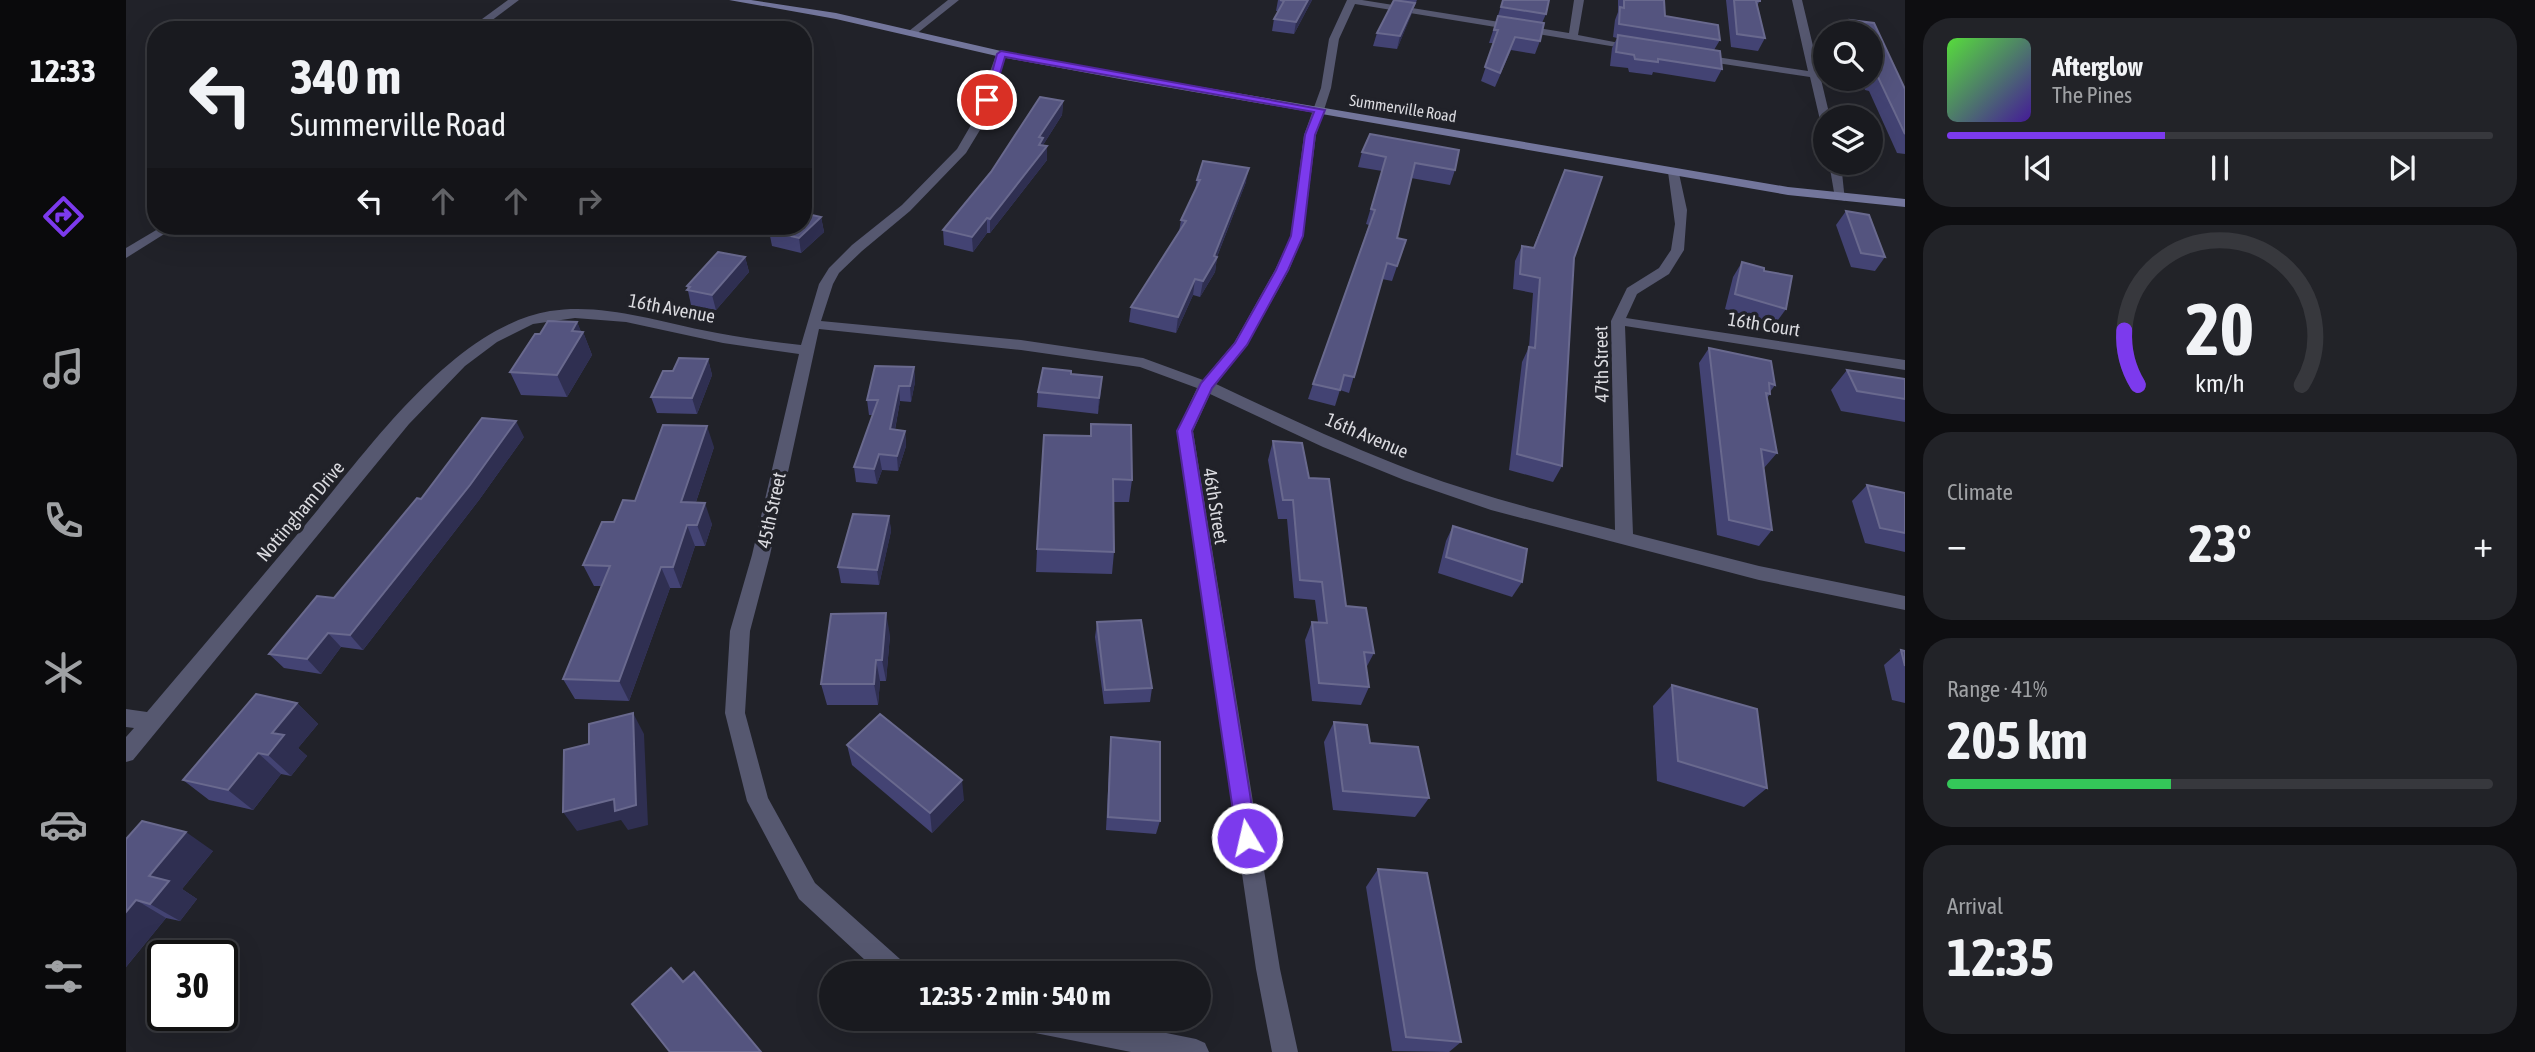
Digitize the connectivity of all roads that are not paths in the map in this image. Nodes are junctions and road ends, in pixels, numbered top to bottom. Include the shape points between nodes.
1 (514, 0) edge
2 (734, 0) edge
3 (797, 0) edge
4 (954, 0) edge
5 (1579, 0) edge
6 (1797, 0) edge
7 (1351, 1) edge
8 (786, 7) junction
9 (485, 21) edge
10 (912, 33) junction
11 (1573, 37) junction
12 (1650, 49) edge
13 (1001, 54) junction
14 (1688, 55) edge
15 (1813, 67) edge
16 (1813, 75) edge
17 (1320, 110) junction
18 (1674, 172) junction
19 (1837, 175) edge
20 (1841, 198) junction
21 (1905, 203) edge
22 (157, 235) edge
23 (126, 254) edge
24 (529, 321) joint
25 (1618, 321) junction
26 (813, 324) junction
27 (809, 351) junction
28 (1905, 365) edge
29 (1206, 386) junction
30 (1624, 540) junction
31 (1905, 603) edge
32 (126, 718) edge
33 (151, 722) junction
34 (126, 753) edge
35 (884, 961) edge
36 (1090, 1031) edge
37 (1196, 1052) edge
38 (1284, 1052) edge

1 - 9 street
2 - 8 main road, Summerville Road
3 - 8 main road
4 - 10 street
5 - 11 street
6 - 15 street
7 - 11 street
7 - 17 street, 46th Street via 1334,39
8 - 10 main road, Summerville Road
10 - 13 main road, Summerville Road
11 - 12 street
13 - 17 main road, Summerville Road
13 - 26 street, 45th Street via 977,125 962,151 834,271
14 - 16 street
17 - 18 main road, Summerville Road
17 - 29 street, 46th Street via 1310,135 1297,236 1240,345
18 - 20 main road, Summerville Road
18 - 25 street, 47th Street via 1680,250 1664,271 1637,286
19 - 20 street
20 - 21 main road, Summerville Road
22 - 23 street
24 - 27 street, 16th Avenue via 577,312
24 - 33 street, Nottingham Drive via 485,342 449,371
25 - 28 street, 16th Court
25 - 30 street, 47th Street
26 - 27 street, 45th Street
26 - 29 street, 16th Avenue via 1094,355 1143,363
27 - 35 street, 45th Street via 740,631 735,713 758,801 807,891
29 - 30 street, 16th Avenue via 1410,476 1497,506
29 - 38 street, 46th Street via 1185,431 1189,470
30 - 31 street, 16th Avenue
32 - 33 street
33 - 34 street, Nottingham Drive
36 - 37 street

